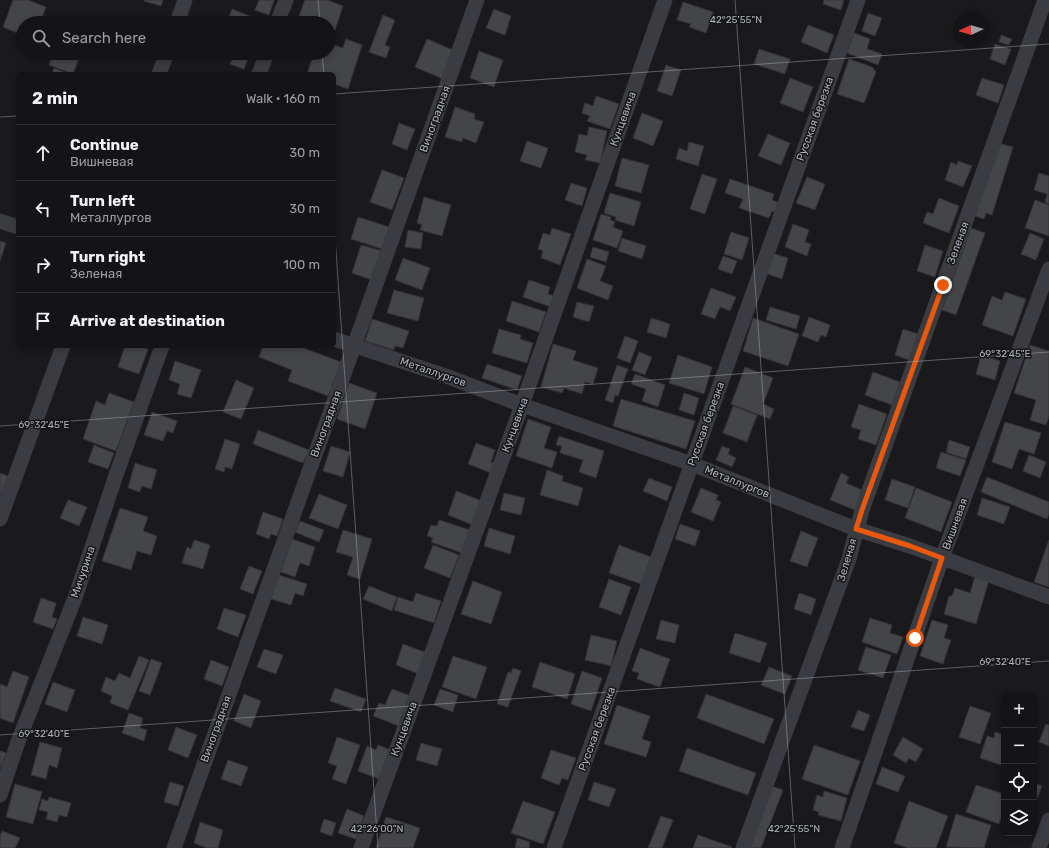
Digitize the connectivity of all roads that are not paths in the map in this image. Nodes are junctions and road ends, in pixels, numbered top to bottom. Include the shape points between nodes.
1 (185, 0) edge
2 (286, 0) edge
3 (477, 0) edge
4 (665, 0) edge
5 (858, 0) edge
6 (1045, 0) edge
7 (179, 16) edge
8 (280, 16) edge
9 (164, 60) edge
10 (264, 60) edge
11 (160, 72) edge
12 (260, 72) edge
13 (0, 221) edge
14 (16, 226) edge
15 (1049, 269) edge
16 (336, 340) edge
17 (354, 346) junction
18 (62, 348) edge
19 (161, 348) edge
20 (522, 405) junction
21 (692, 464) junction
22 (0, 519) edge
23 (856, 529) junction
24 (942, 558) junction
25 (1049, 597) edge
26 (0, 795) edge
27 (1049, 820) edge
28 (174, 848) edge
29 (361, 848) edge
30 (554, 848) edge
31 (743, 848) edge
32 (842, 848) edge
33 (1039, 848) edge

1 - 7 street
2 - 8 street
3 - 17 street, Виноградная
4 - 20 street, Кунцевича
5 - 21 street, Русская березка
6 - 23 street, Зеленая
9 - 11 street
10 - 12 street
13 - 14 street
15 - 24 street, Вишневая
16 - 17 street, Металлургов
17 - 20 street, Металлургов via 446,376
17 - 28 street, Виноградная
18 - 22 street
19 - 26 street, Мичурина via 75,598 19,739
20 - 21 street, Металлургов
20 - 29 street, Кунцевича
21 - 23 street, Металлургов
21 - 30 street, Русская березка
23 - 24 street, Металлургов
23 - 31 street, Зеленая via 849,559
24 - 25 street, Металлургов
24 - 32 street, Вишневая
27 - 33 street

